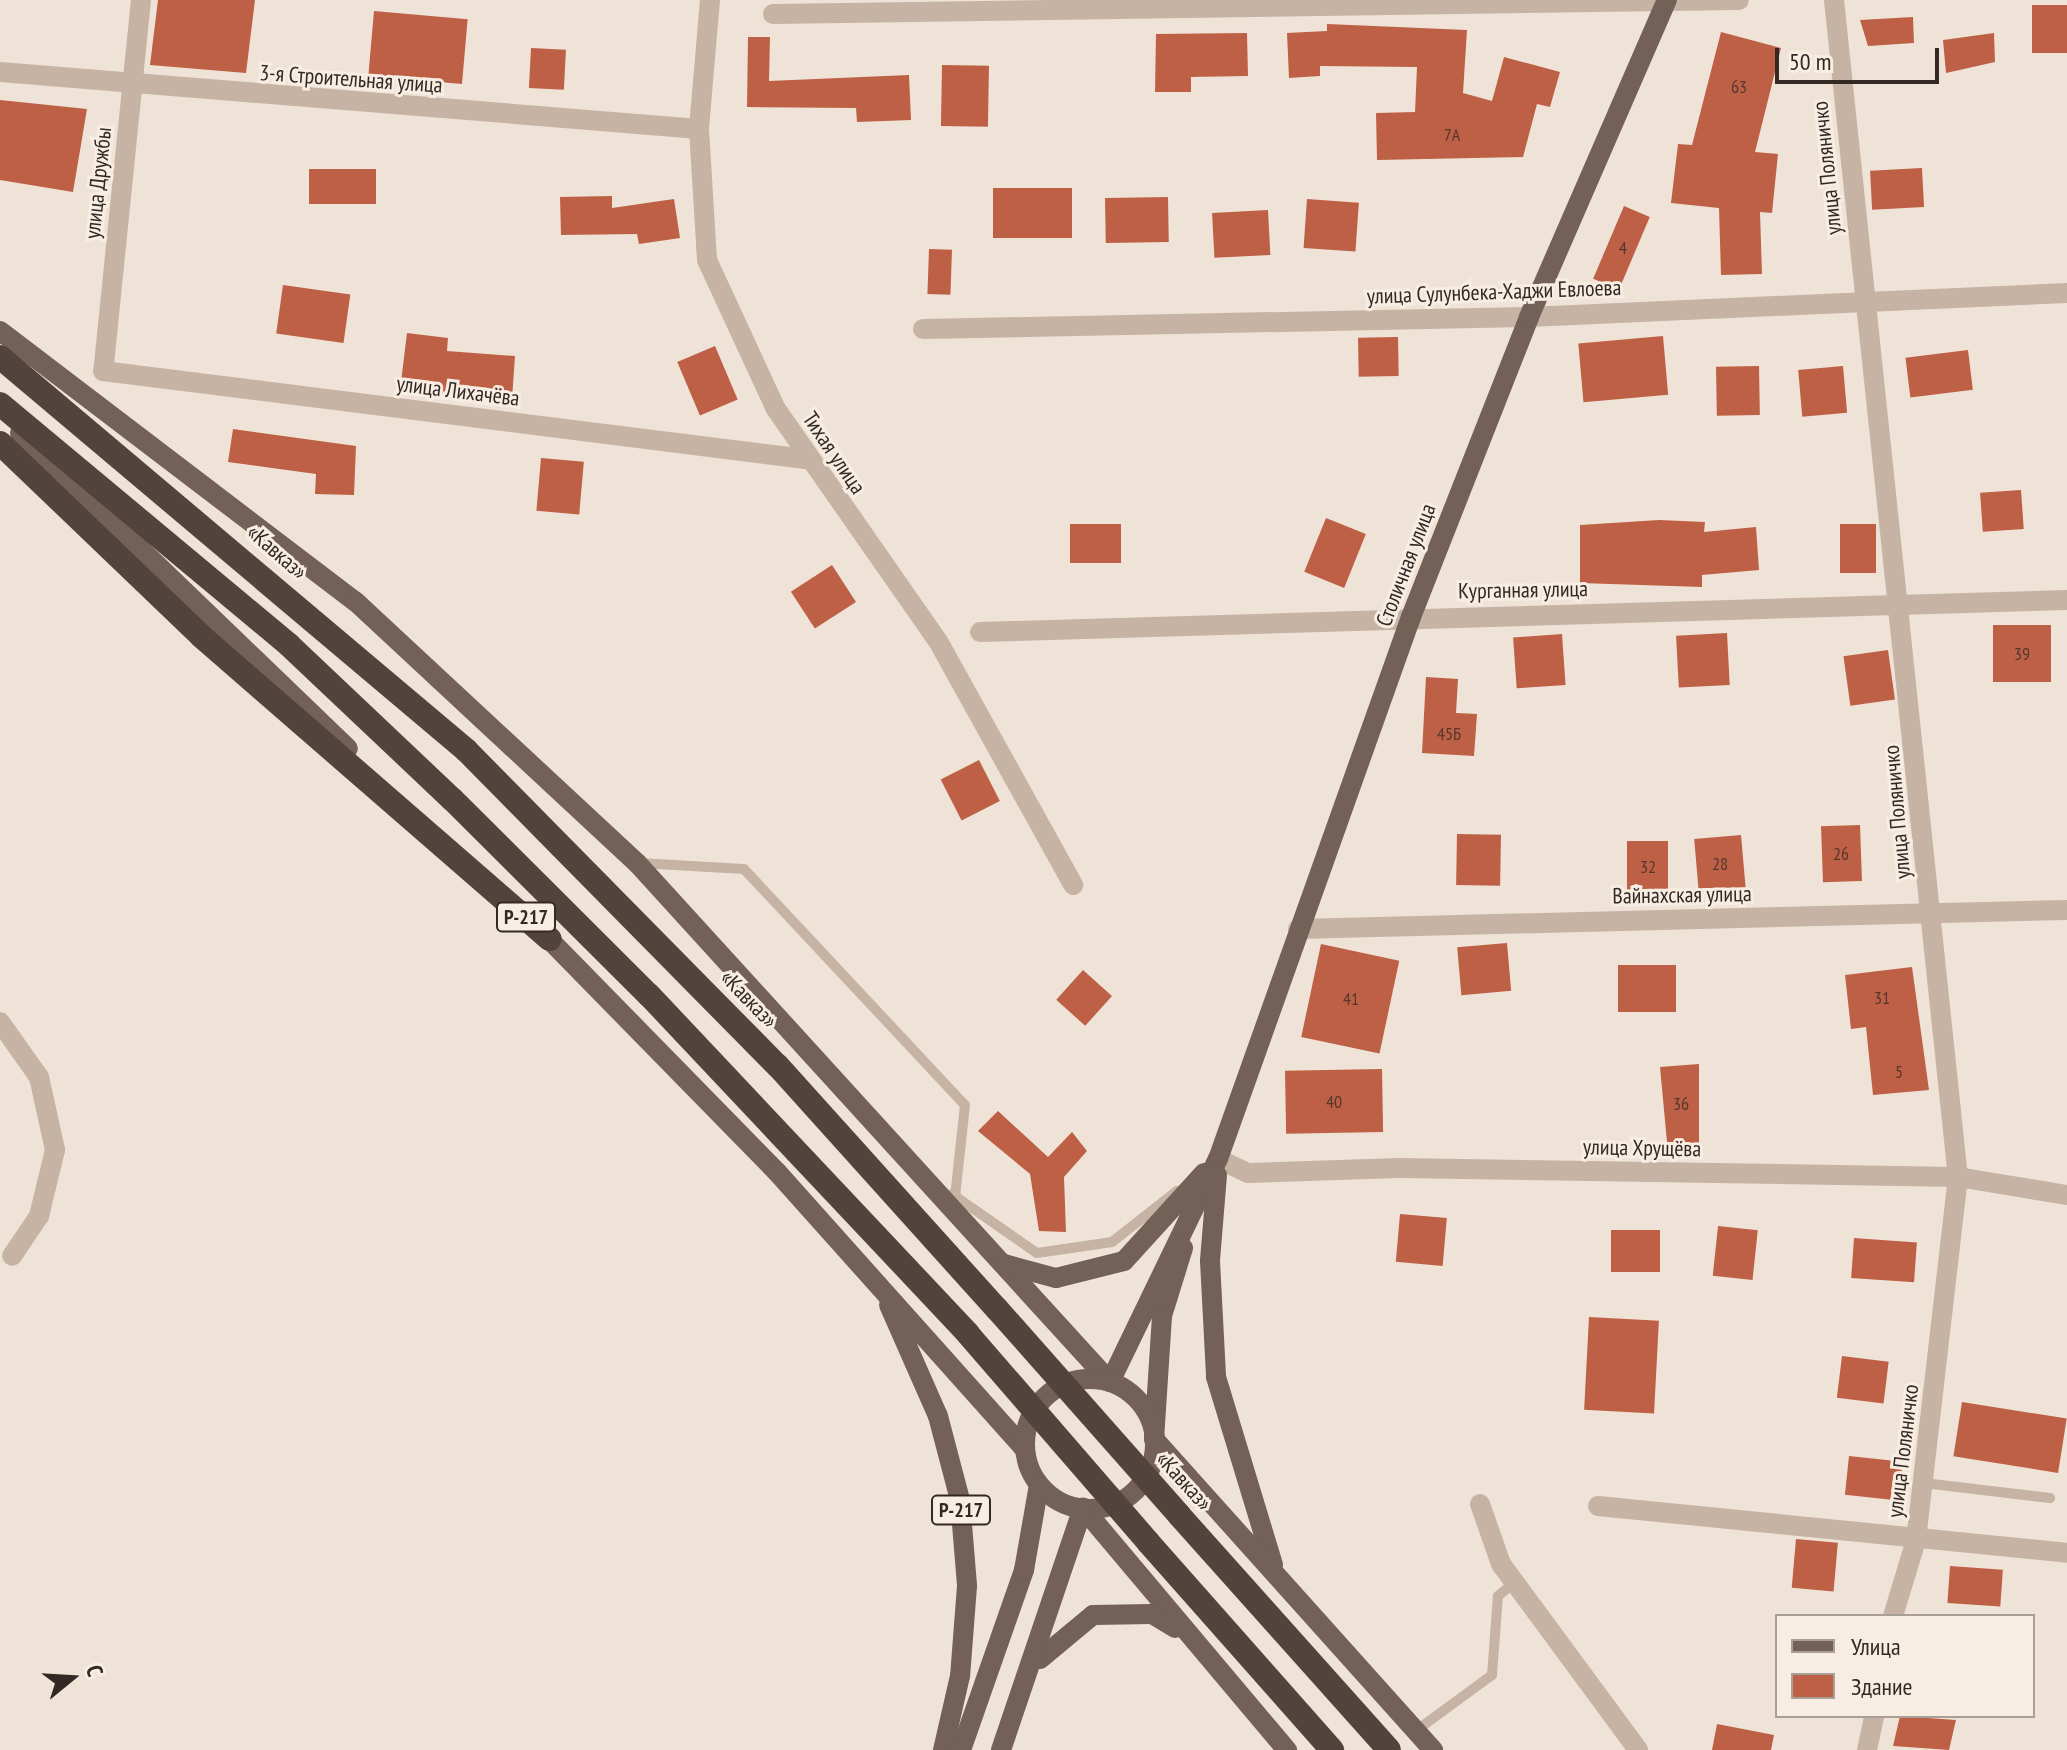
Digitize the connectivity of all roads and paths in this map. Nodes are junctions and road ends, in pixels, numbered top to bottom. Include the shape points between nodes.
1 (141, 0) edge
2 (710, 0) edge
3 (1739, 0) edge
4 (1834, 0) edge
5 (1665, 3) edge
6 (773, 14) dead end
7 (0, 72) edge
8 (132, 87) junction
9 (699, 129) junction
10 (2067, 293) edge
11 (1865, 302) junction
12 (1529, 317) junction
13 (923, 329) dead end
14 (0, 331) edge
15 (0, 357) edge
16 (103, 371) joint
17 (0, 404) edge
18 (0, 413) edge
19 (0, 443) edge
20 (806, 459) junction
21 (2067, 600) edge
22 (1903, 605) junction
23 (1411, 617) junction
24 (980, 632) dead end
25 (637, 863) junction
26 (1073, 885) dead end
27 (2067, 910) edge
28 (1930, 912) junction
29 (1298, 929) junction
30 (550, 939) junction
31 (0, 1022) edge
32 (1218, 1159) junction
33 (1958, 1177) junction
34 (2067, 1195) edge
35 (1200, 1198) junction
36 (953, 1204) junction
37 (12, 1256) dead end
38 (997, 1260) junction
39 (879, 1284) junction
40 (1110, 1382) junction
41 (1154, 1439) junction
42 (1025, 1449) junction
43 (1924, 1483) junction
44 (1039, 1485) junction
45 (2050, 1498) dead end
46 (1480, 1504) dead end
47 (1598, 1506) dead end
48 (1083, 1508) junction
49 (1916, 1540) junction
50 (2067, 1553) edge
51 (1277, 1577) junction
52 (1515, 1582) junction
53 (1894, 1614) edge
54 (1192, 1638) junction
55 (1034, 1665) junction
56 (1874, 1718) edge
57 (1417, 1730) junction
58 (943, 1750) edge
59 (961, 1750) edge
60 (1001, 1750) edge
61 (1287, 1750) edge
62 (1332, 1750) edge
63 (1389, 1750) edge
64 (1433, 1750) edge
65 (1638, 1750) edge
66 (1867, 1750) edge

1 - 8 street, улица Дружбы
2 - 9 street, Тихая улица
3 - 5 street
4 - 11 street, улица Поляничко
5 - 6 street
5 - 12 main road, Столичная улица
7 - 8 street, 3-я Строительная улица
8 - 9 street, 3-я Строительная улица
8 - 16 street, улица Дружбы
9 - 20 street, Тихая улица via 707,260
10 - 11 street, улица Сулунбека-Хаджи Евлоева
11 - 12 street, улица Сулунбека-Хаджи Евлоева
11 - 22 street, улица Поляничко
12 - 13 street, улица Сулунбека-Хаджи Евлоева
12 - 23 main road, Столичная улица
14 - 25 main road via 355,601
15 - 63 highway, «Кавказ», bridge via 103,437 466,750 767,1055
16 - 20 street, улица Лихачёва
17 - 62 highway, Р-217, bridge via 289,645 649,995 968,1334
18 - 30 main road, Р-217
19 - 30 highway via 201,636
20 - 26 street, Тихая улица via 938,641
21 - 22 street, Курганная улица
22 - 23 street, Курганная улица
22 - 28 street, улица Поляничко
23 - 24 street, Курганная улица
23 - 29 main road, Столичная улица
25 - 36 main road
25 - 36 lane via 744,869 965,1105
27 - 28 street, Вайнахская улица
28 - 29 street, Вайнахская улица
28 - 33 street, улица Поляничко
29 - 32 main road, Столичная улица
30 - 39 main road, Р-217
31 - 37 street via 39,1077 55,1150 39,1216
32 - 33 street, улица Хрущёва via 1248,1173 1399,1168
32 - 35 main road
32 - 36 lane via 1112,1242 1090,1248 1037,1253
32 - 38 main road via 1124,1261 1056,1278
32 - 51 main road via 1210,1261 1216,1377
33 - 34 street, улица Хрущёва
33 - 43 street, улица Поляничко
35 - 40 main road
35 - 41 main road via 1162,1316
36 - 38 main road
38 - 40 main road
39 - 42 main road, Р-217
39 - 58 main road, Р-217 via 938,1416 960,1500 967,1586 960,1676
40 - 41 main road via 1140,1404
40 - 42 main road via 1085,1379 1050,1393 1028,1424
41 - 48 main road via 1139,1485 1120,1501
41 - 51 main road
42 - 44 main road
43 - 45 lane
43 - 49 street, улица Поляничко
44 - 48 main road
44 - 59 main road via 1013,1601
46 - 52 street
47 - 49 street
48 - 54 main road
48 - 55 main road
49 - 50 street
49 - 53 street, улица Поляничко
51 - 57 main road
52 - 57 lane via 1498,1596 1492,1675
52 - 65 street
54 - 55 main road via 1152,1614 1120,1610 1066,1632
54 - 61 main road
55 - 60 main road
56 - 66 street
57 - 64 main road

